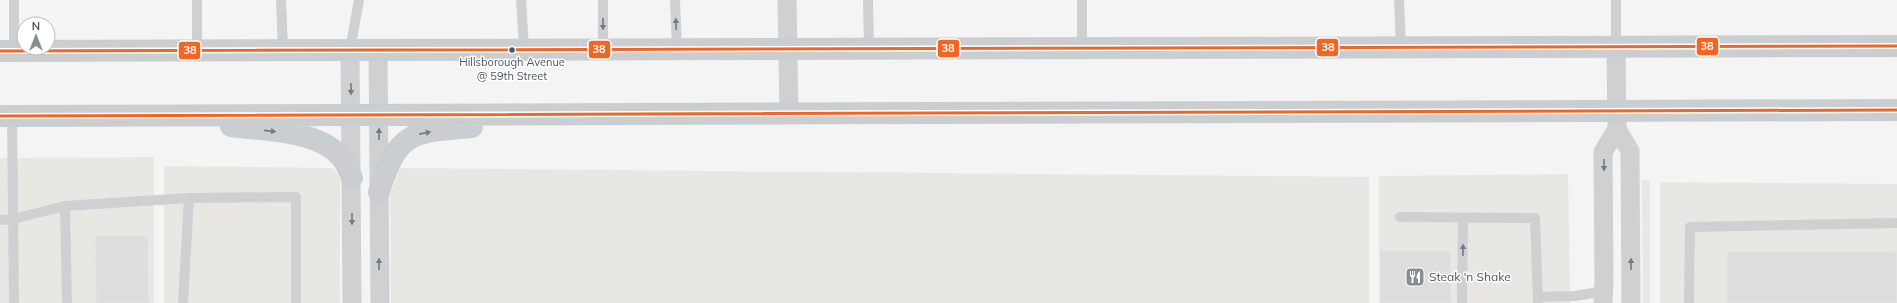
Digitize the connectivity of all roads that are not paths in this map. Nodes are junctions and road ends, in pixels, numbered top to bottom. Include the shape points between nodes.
1 (14, 0) edge
2 (197, 0) edge
3 (281, 0) edge
4 (360, 0) edge
5 (521, 0) edge
6 (603, 0) edge
7 (675, 0) edge
8 (787, 0) edge
9 (868, 0) edge
10 (1082, 0) edge
11 (1399, 0) edge
12 (1616, 0) edge
13 (1897, 46) edge
14 (1082, 47) junction
15 (1401, 47) junction
16 (1616, 47) junction
17 (677, 48) junction
18 (787, 48) junction
19 (869, 48) junction
20 (524, 49) junction
21 (603, 49) junction
22 (197, 50) junction
23 (283, 50) junction
24 (350, 50) junction
25 (378, 50) junction
26 (7, 51) edge
27 (1897, 110) edge
28 (789, 113) junction
29 (352, 114) junction
30 (378, 114) junction
31 (517, 114) junction
32 (177, 115) junction
33 (6, 116) edge
34 (1616, 120) junction
35 (352, 178) junction
36 (379, 192) junction
37 (189, 198) junction
38 (65, 206) junction
39 (1400, 217) dead end
40 (1463, 218) junction
41 (13, 219) junction
42 (0, 220) edge
43 (1897, 223) edge
44 (1603, 297) edge
45 (1538, 300) edge
46 (14, 303) edge
47 (67, 303) edge
48 (183, 303) edge
49 (296, 303) edge
50 (352, 303) edge
51 (380, 303) edge
52 (1462, 303) edge
53 (1631, 303) edge
54 (1689, 303) edge

1 - 26 lane
2 - 22 lane
3 - 23 lane
4 - 24 lane
5 - 20 lane
6 -> 21 lane
17 -> 7 lane
8 - 18 street
9 - 19 lane
10 - 14 lane
11 - 15 lane
12 - 16 lane
13 - 16 main road
14 - 15 main road
14 - 19 main road
15 - 16 main road
16 - 34 street
17 - 18 main road
17 - 21 main road
18 - 19 main road
18 - 28 street
20 - 21 main road
20 - 25 main road
22 - 23 main road
22 - 26 main road
23 - 24 main road
24 - 25 main road
24 -> 29 street
25 - 30 street
27 - 34 main road
28 - 31 main road
28 - 34 main road
29 - 30 main road
29 - 32 main road
29 - 35 street
30 - 31 main road
36 -> 30 street
36 -> 31 main road via 388,165 399,146 412,136 447,129 484,126
32 - 33 main road
32 -> 35 main road via 252,129 304,135 327,145 345,162
33 - 41 lane
34 -> 44 street via 1604,152
53 -> 34 street via 1630,151
35 -> 50 street
51 -> 36 street
37 - 38 lane
37 - 48 lane
37 - 49 lane via 296,197
38 - 41 lane
38 - 47 lane
39 - 40 lane
40 - 45 lane via 1535,218
52 -> 40 lane
41 - 42 lane
41 - 46 lane
43 - 54 lane via 1690,227
44 - 45 lane via 1575,296

